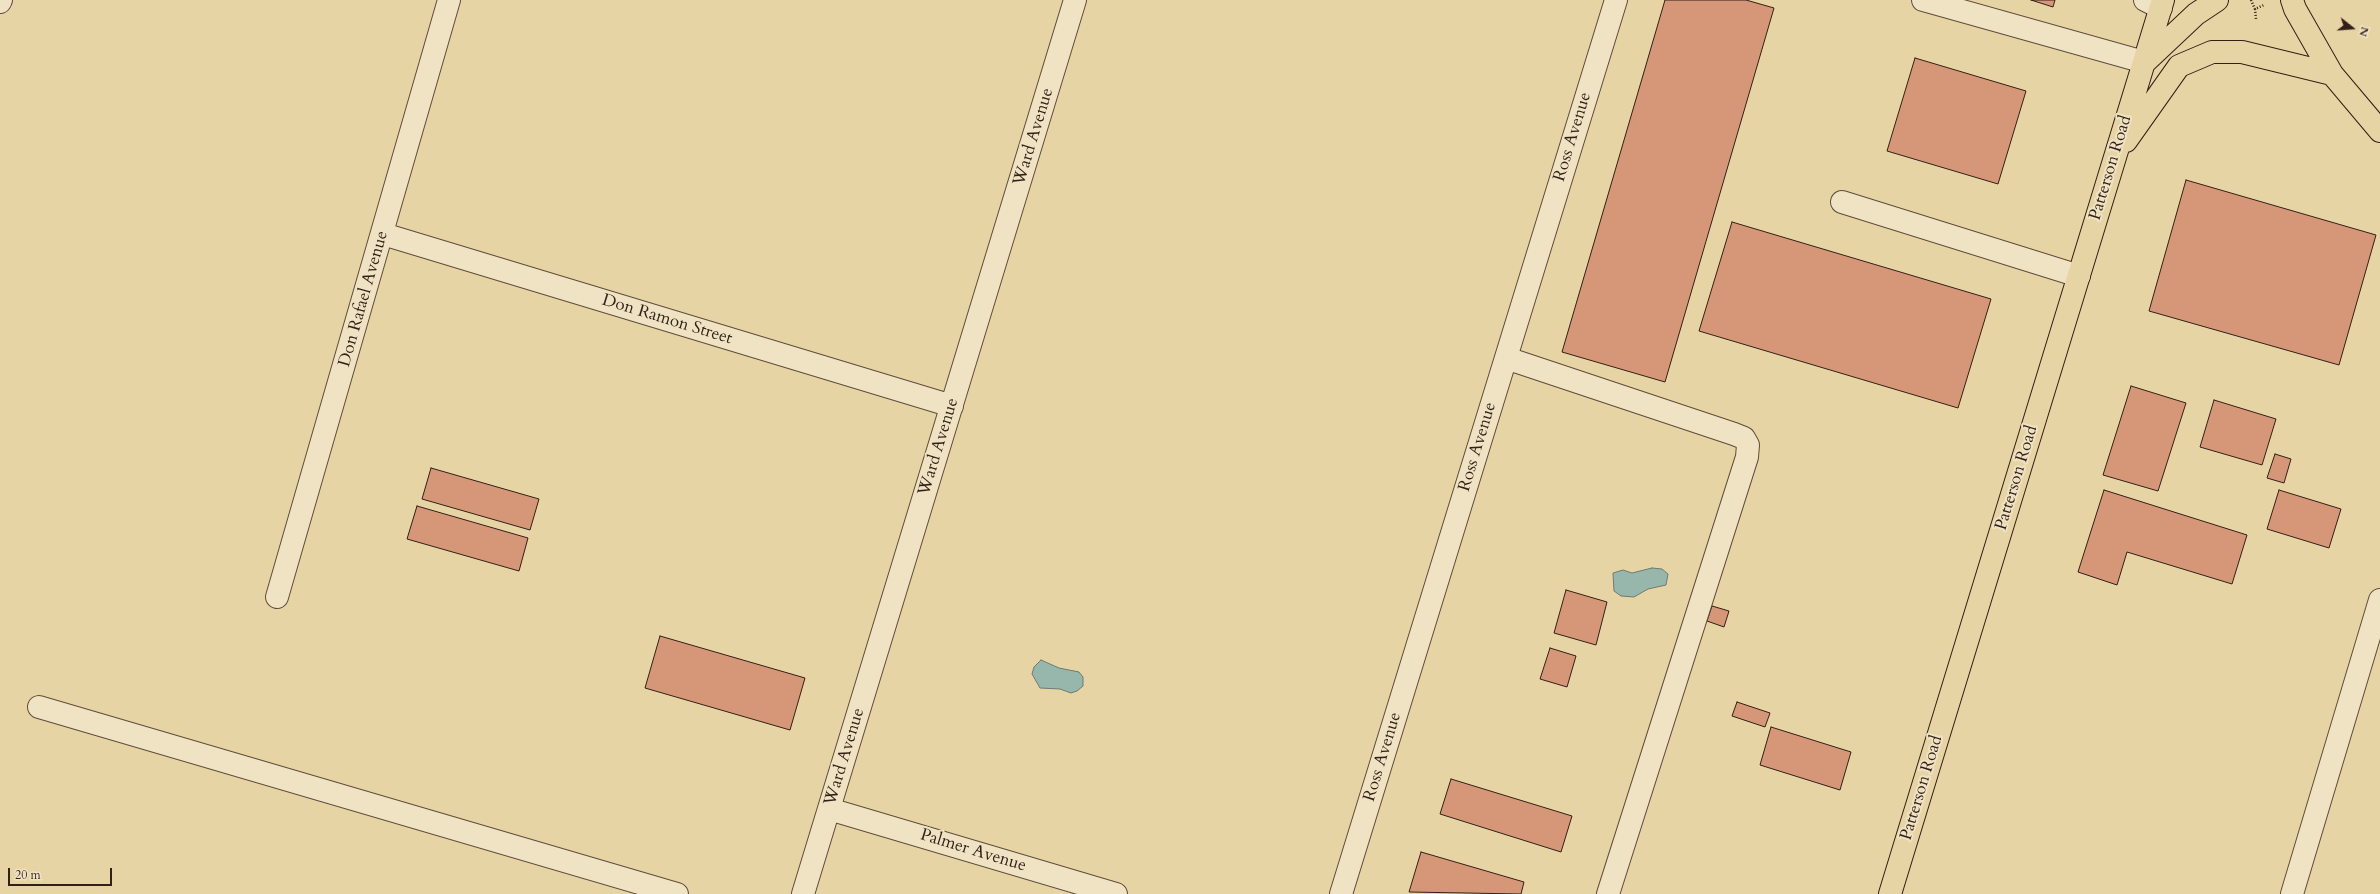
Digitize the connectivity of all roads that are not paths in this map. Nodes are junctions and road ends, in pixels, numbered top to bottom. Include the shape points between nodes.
1 (449, 0) edge
2 (1076, 0) edge
3 (1616, 0) edge
4 (1923, 0) edge
5 (2217, 0) edge
6 (2292, 0) edge
7 (2156, 3) edge
8 (2144, 62) junction
9 (2332, 74) junction
10 (2380, 131) edge
11 (2115, 156) junction
12 (1842, 202) dead end
13 (383, 234) junction
14 (2079, 276) junction
15 (1506, 358) junction
16 (952, 406) junction
17 (278, 597) dead end
18 (2380, 600) edge
19 (39, 707) dead end
20 (829, 809) junction
21 (1081, 889) edge
22 (677, 894) edge
23 (803, 894) edge
24 (1116, 894) edge
25 (1341, 894) edge
26 (1608, 894) edge
27 (1890, 894) edge
28 (2292, 894) edge

1 - 13 street, Don Rafael Avenue
2 - 16 street, Ward Avenue
3 - 15 street, Ross Avenue
4 - 8 street
5 - 8 main road via 2196,14
6 - 9 main road via 2294,9
7 - 8 main road, Patterson Road
8 - 11 main road, Patterson Road
9 - 10 main road
9 - 11 main road via 2242,52 2212,52 2179,66
11 - 14 main road, Patterson Road
12 - 14 street
13 - 16 street, Don Ramon Street
13 - 17 street, Don Rafael Avenue
14 - 27 main road, Patterson Road
15 - 25 street, Ross Avenue
15 - 26 street via 1734,434 1744,438 1748,445 1747,457
16 - 20 street, Ward Avenue
18 - 28 street
19 - 22 street
20 - 21 street, Palmer Avenue
20 - 23 street, Ward Avenue
21 - 24 street, Palmer Avenue

